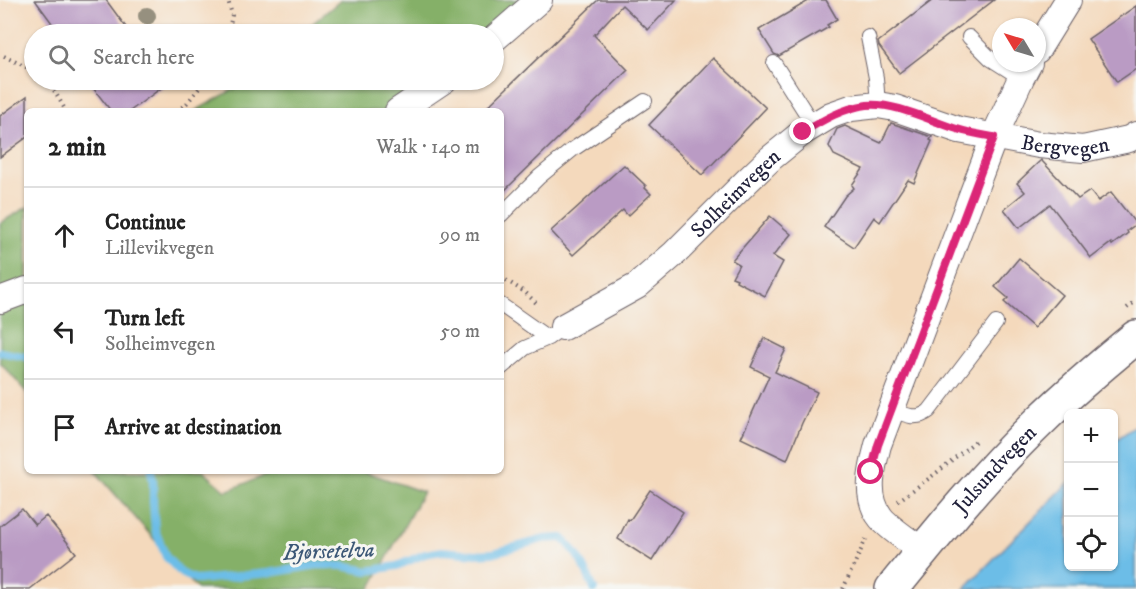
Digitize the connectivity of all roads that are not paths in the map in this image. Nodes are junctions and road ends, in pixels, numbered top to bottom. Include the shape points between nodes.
1 (539, 0) edge
2 (1068, 0) edge
3 (504, 30) edge
4 (1046, 35) edge
5 (868, 37) dead end
6 (969, 37) dead end
7 (992, 58) edge
8 (774, 63) dead end
9 (1024, 72) edge
10 (429, 90) edge
11 (645, 101) dead end
12 (878, 105) junction
13 (402, 108) edge
14 (814, 126) junction
15 (1136, 135) edge
16 (994, 137) junction
17 (504, 212) edge
18 (24, 291) edge
19 (0, 300) edge
20 (504, 306) edge
21 (996, 323) dead end
22 (555, 333) junction
23 (1136, 337) edge
24 (504, 366) edge
25 (891, 409) junction
26 (922, 551) junction
27 (892, 589) edge

1 - 3 street
2 - 4 street
5 - 12 lane
6 - 7 lane
8 - 14 lane
9 - 16 street
10 - 13 street
11 - 17 lane via 573,150
12 - 14 street, Solheimvegen via 851,108
12 - 16 street, Solheimvegen
14 - 22 street, Solheimvegen via 771,158 637,286
15 - 16 street, Bergvegen via 1083,149
16 - 25 street
18 - 19 street
20 - 22 lane
21 - 25 lane via 923,416 911,417
22 - 24 lane via 525,348
23 - 26 main road, Julsundvegen via 1039,421
25 - 26 street via 871,472 871,495 882,519
26 - 27 main road, Julsundvegen

